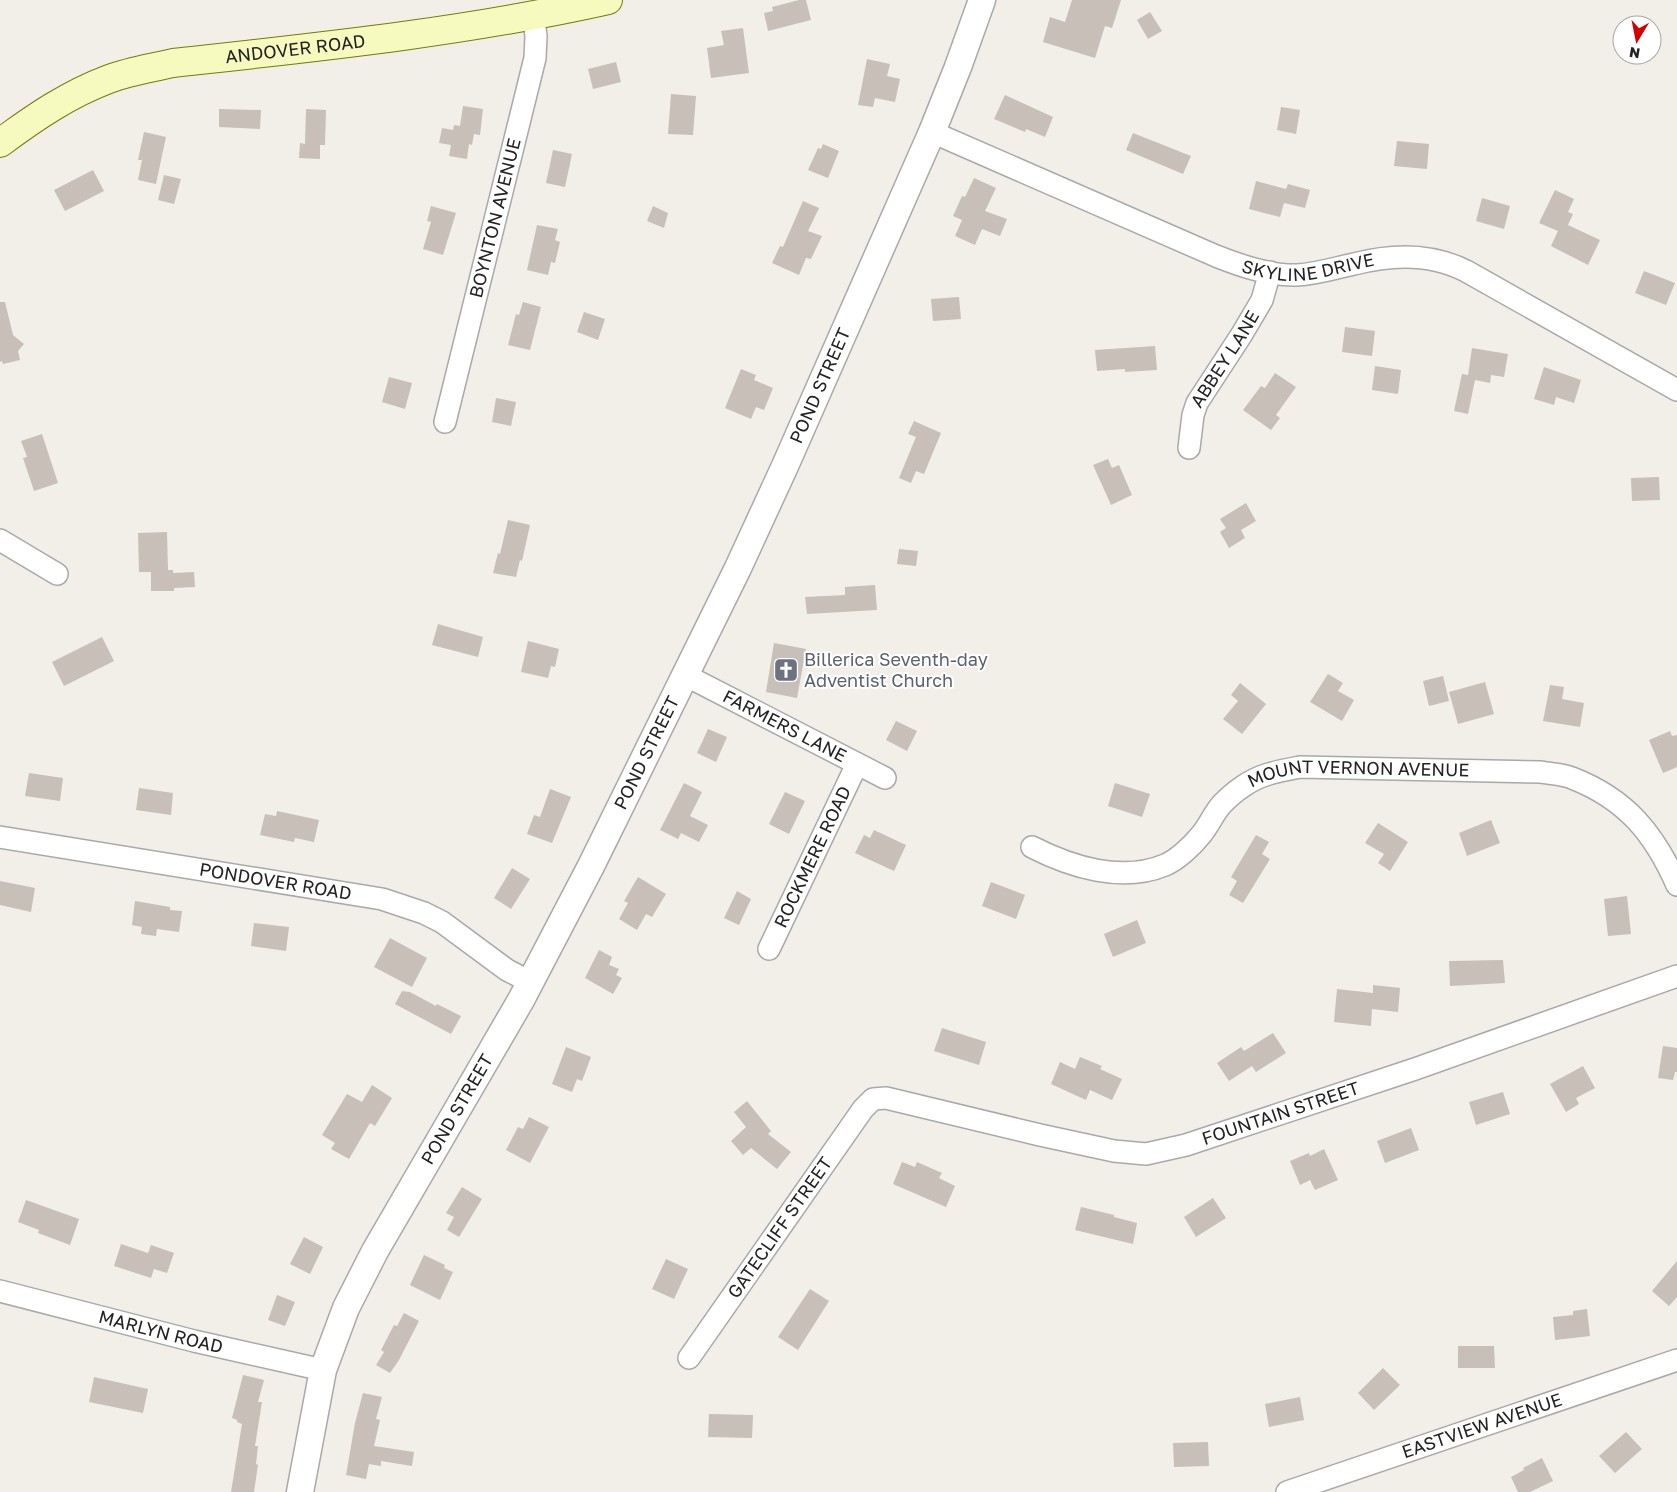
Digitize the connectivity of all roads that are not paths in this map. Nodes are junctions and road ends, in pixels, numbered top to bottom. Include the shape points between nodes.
1 (608, 0) edge
2 (982, 0) edge
3 (533, 14) junction
4 (932, 132) junction
5 (0, 143) edge
6 (1270, 272) junction
7 (1677, 390) edge
8 (445, 422) dead end
9 (1189, 448) dead end
10 (0, 540) edge
11 (57, 574) dead end
12 (685, 675) junction
13 (857, 764) junction
14 (885, 778) dead end
15 (0, 837) edge
16 (1032, 847) dead end
17 (1677, 885) edge
18 (769, 950) dead end
19 (1677, 976) edge
20 (530, 982) junction
21 (873, 1099) joint
22 (0, 1291) edge
23 (689, 1358) dead end
24 (1677, 1360) edge
25 (322, 1370) junction
26 (300, 1492) edge
27 (1287, 1492) edge

1 - 3 main road, ANDOVER ROAD
2 - 4 street, POND STREET
3 - 5 main road, ANDOVER ROAD via 364,42 144,69 82,90 54,105
3 - 8 street, BOYNTON AVENUE via 535,58
4 - 6 street, SKYLINE DRIVE via 1216,256
4 - 12 street, POND STREET via 785,466
6 - 7 street, SKYLINE DRIVE via 1285,275 1320,273 1394,257 1446,262
6 - 9 street, ABBEY LANE via 1262,300 1197,403 1192,414
10 - 11 street
12 - 13 street, FARMERS LANE
12 - 20 street, POND STREET
13 - 14 street, FARMERS LANE
13 - 18 street, ROCKMERE ROAD
15 - 20 street, PONDOVER ROAD via 382,899 442,922 507,970
16 - 17 street, MOUNT VERNON AVENUE via 1076,866 1142,872 1166,864 1181,854 1200,836 1222,804 1263,774 1300,767 1541,772 1570,777 1632,813 1649,833
19 - 21 street, FOUNTAIN STREET via 1415,1069 1186,1145 1146,1154 1128,1154 886,1098
20 - 25 street, POND STREET via 375,1251 346,1308
21 - 23 street, GATECLIFF STREET
22 - 25 street, MARLYN ROAD
24 - 27 street, EASTVIEW AVENUE
25 - 26 street, POND STREET

